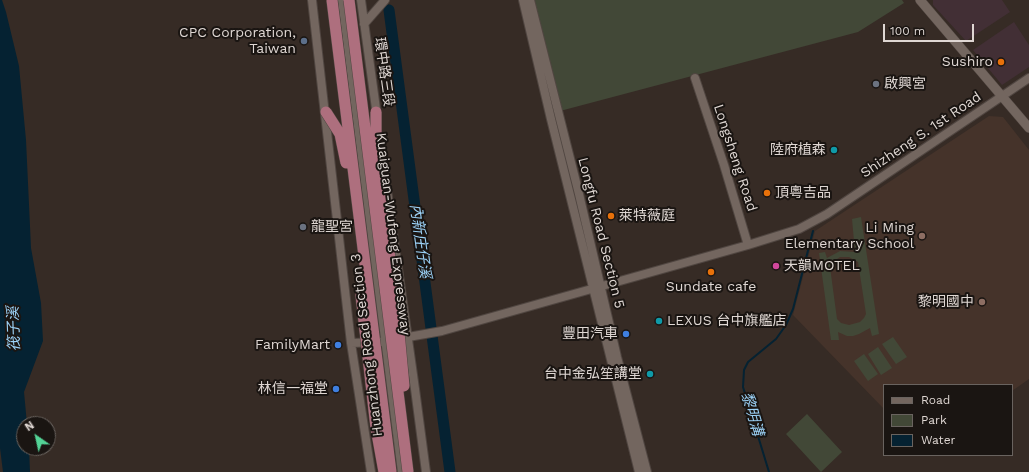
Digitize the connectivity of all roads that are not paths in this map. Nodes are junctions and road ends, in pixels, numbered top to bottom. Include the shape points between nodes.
1 (312, 0) edge
2 (332, 0) edge
3 (338, 0) edge
4 (342, 0) edge
5 (349, 0) edge
6 (361, 0) edge
7 (385, 0) edge
8 (523, 0) edge
9 (530, 0) edge
10 (920, 0) edge
11 (364, 24) junction
12 (696, 78) dead end
13 (1029, 78) edge
14 (1002, 96) junction
15 (326, 112) junction
16 (376, 112) junction
17 (1029, 128) edge
18 (748, 245) junction
19 (597, 287) junction
20 (412, 336) junction
21 (383, 341) junction
22 (351, 343) junction
23 (371, 472) edge
24 (384, 472) edge
25 (391, 472) edge
26 (396, 472) edge
27 (402, 472) edge
28 (408, 472) edge
29 (414, 472) edge
30 (426, 472) edge
31 (639, 472) edge
32 (647, 472) edge

1 - 15 street
2 - 25 highway, bridge
3 - 21 street, Huanzhong Road Section 3
4 - 21 street, Huanzhong Road Section 3
5 - 28 highway, Kuaiguan-Wufeng Expressway, bridge
6 - 11 street, 環中路三段
7 - 11 street
8 - 19 street, Longfu Road Section 5 via 551,118
9 - 19 street, Longfu Road Section 5
10 - 14 main road
11 - 16 street, 環中路三段
12 - 18 street, Longsheng Road
13 - 14 street, Shizheng S. 1st Road
14 - 17 main road
14 - 18 street, Shizheng S. 1st Road via 827,214 799,229
15 - 22 street, Huanzhong Road Section 3
15 - 24 highway, bridge via 340,134 347,167 376,428
16 - 20 street, 環中路三段
16 - 29 highway, bridge via 376,144
18 - 19 street, Shizheng S. 1st Road
19 - 20 street, Shizheng S. 1st Road via 442,332
19 - 31 street, Longfu Road Section 5
19 - 32 street, Longfu Road Section 5
20 - 21 street
20 - 30 street
21 - 22 street
21 - 26 street, Huanzhong Road Section 3
21 - 27 street, Huanzhong Road Section 3
22 - 23 street, Huanzhong Road Section 3

